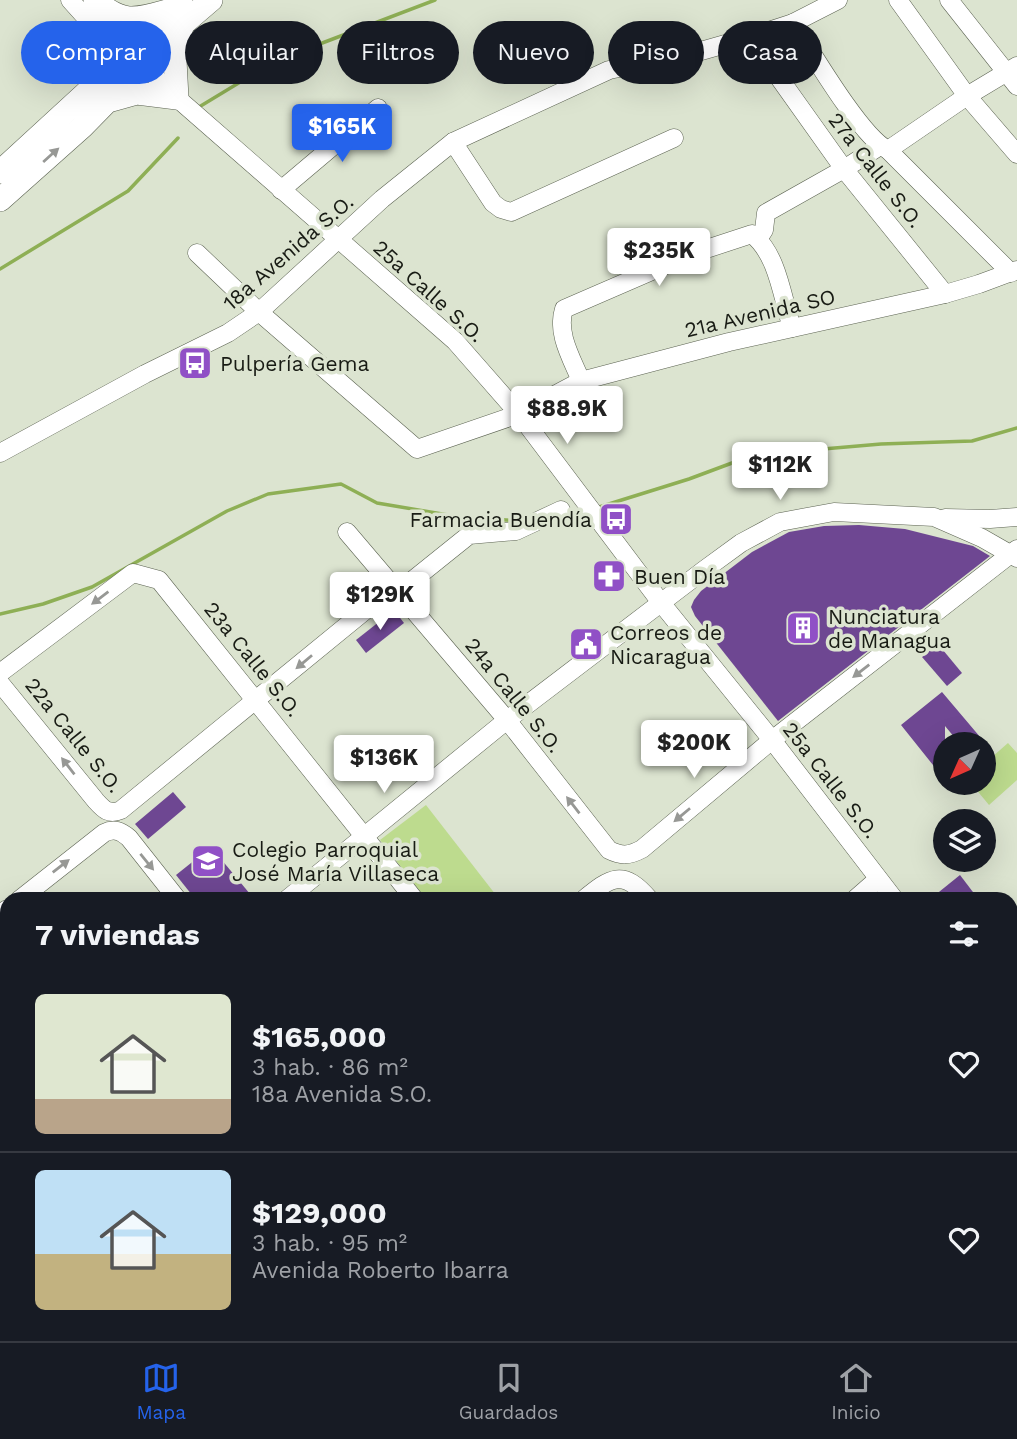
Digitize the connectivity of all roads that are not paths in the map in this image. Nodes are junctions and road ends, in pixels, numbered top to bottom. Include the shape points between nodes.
1 (70, 0) edge
2 (94, 0) edge
3 (211, 0) edge
4 (838, 0) edge
5 (898, 0) edge
6 (948, 0) edge
7 (178, 11) edge
8 (93, 21) edge
9 (109, 21) edge
10 (797, 21) edge
11 (718, 46) edge
12 (822, 67) edge
13 (1013, 75) edge
14 (113, 84) edge
15 (123, 84) edge
16 (161, 84) edge
17 (783, 84) edge
18 (967, 96) junction
19 (177, 98) junction
20 (109, 101) junction
21 (378, 108) dead end
22 (674, 138) dead end
23 (453, 142) junction
24 (884, 148) junction
25 (1017, 154) edge
26 (844, 169) junction
27 (0, 172) edge
28 (281, 190) junction
29 (0, 200) edge
30 (758, 239) junction
31 (339, 240) junction
32 (197, 253) dead end
33 (1014, 271) edge
34 (945, 293) junction
35 (259, 312) junction
36 (792, 328) junction
37 (581, 381) junction
38 (519, 414) junction
39 (0, 453) edge
40 (561, 510) dead end
41 (934, 517) junction
42 (1017, 517) edge
43 (347, 532) dead end
44 (1015, 553) edge
45 (396, 589) junction
46 (662, 604) junction
47 (0, 673) edge
48 (0, 683) edge
49 (258, 700) junction
50 (507, 720) junction
51 (772, 740) junction
52 (114, 821) junction
53 (365, 835) junction
54 (878, 879) junction
55 (29, 892) edge
56 (172, 892) edge
57 (296, 892) edge
58 (409, 892) edge
59 (593, 892) edge
60 (642, 892) edge
61 (863, 892) edge
62 (889, 892) edge

1 - 8 street, 25a Calle S.O.
2 - 7 main road via 127,19
2 - 9 street, 25a Calle S.O.
3 - 7 main road
4 - 10 street, 18a Avenida S.O.
5 - 18 street
6 - 13 street
7 - 19 main road
11 - 23 street, 18a Avenida S.O. via 609,70
12 - 24 street via 852,113
13 - 18 street
14 - 27 main road
15 - 20 main road
16 - 19 street, 25a Calle S.O.
17 - 26 street, 27a Calle S.O.
18 - 24 street
18 - 25 street
19 - 20 main road via 137,93
19 - 28 street, 25a Calle S.O.
29 -> 20 main road
21 - 28 street
22 - 23 street via 511,212 494,203
23 - 31 street, 18a Avenida S.O.
24 - 26 street
24 - 33 street
26 - 30 street via 766,214
26 - 34 street, 27a Calle S.O.
28 - 31 street, 25a Calle S.O.
30 - 36 street via 771,257
30 - 37 street via 752,234 742,236 691,254 564,309 559,322
31 - 35 street, 18a Avenida S.O.
31 - 38 street, 25a Calle S.O. via 455,341
32 - 35 street
33 - 34 street, 21a Avenida SO
34 - 36 street, 21a Avenida SO
35 - 38 street, 21a Avenida SO via 417,449
35 - 39 street, 18a Avenida S.O. via 228,333
36 - 37 street, 21a Avenida SO
37 - 38 street, 21a Avenida SO
38 - 46 street, 25a Calle S.O.
40 - 45 street via 516,531 469,535
41 - 42 street
41 - 44 street
41 - 46 street via 834,512 780,522 741,543
43 - 45 street, 24a Calle S.O.
44 -> 51 street
45 -> 49 street
45 - 50 street, 24a Calle S.O.
46 - 50 street
46 - 51 street, 25a Calle S.O.
49 -> 47 street, 23a Calle S.O. via 159,580 134,573
52 -> 48 street, 22a Calle S.O.
49 - 52 street
49 - 53 street, 23a Calle S.O.
51 -> 50 street, 24a Calle S.O. via 642,849 619,855 609,850
50 - 53 street
51 - 54 street, 25a Calle S.O.
55 -> 52 street via 104,834
52 -> 56 street, 22a Calle S.O.
53 - 57 street
53 - 58 street, 23a Calle S.O.
54 - 61 street
54 - 62 street, 25a Calle S.O.
59 - 60 street via 618,878

